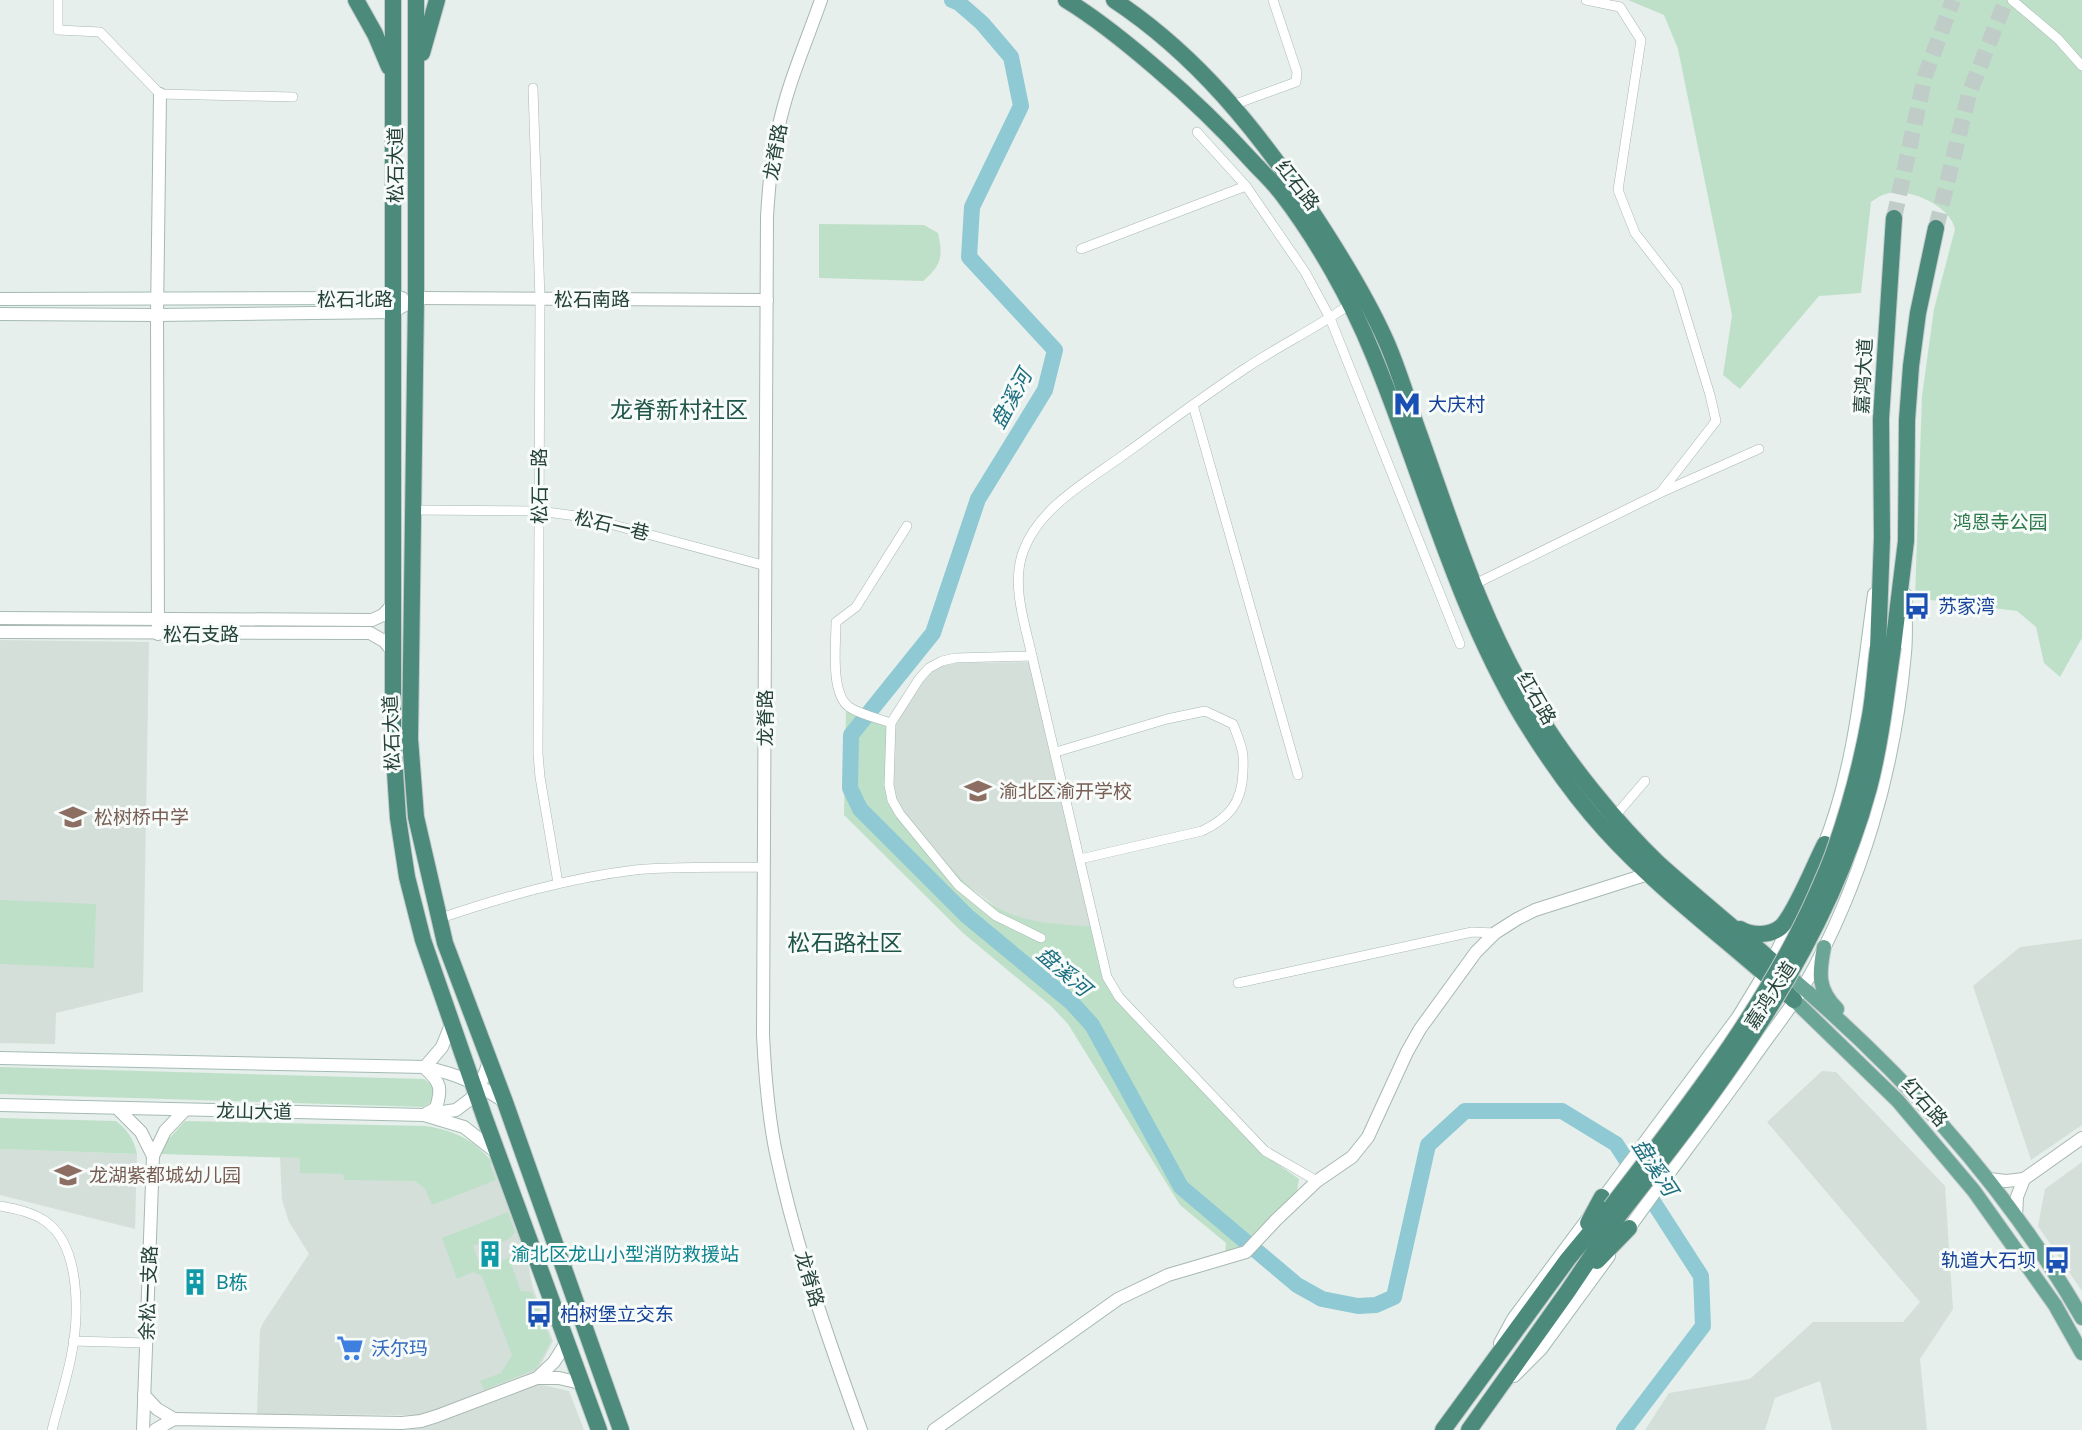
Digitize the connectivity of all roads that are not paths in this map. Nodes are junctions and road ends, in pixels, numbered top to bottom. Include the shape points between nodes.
1 (58, 0) edge
2 (356, 0) edge
3 (393, 0) edge
4 (416, 0) edge
5 (437, 0) edge
6 (821, 0) edge
7 (1066, 0) edge
8 (1114, 0) edge
9 (1273, 0) edge
10 (1586, 0) edge
11 (2012, 0) edge
12 (2082, 66) edge
13 (393, 75) junction
14 (416, 76) junction
15 (533, 88) dead end
16 (160, 94) junction
17 (293, 97) dead end
18 (1233, 105) junction
19 (1197, 132) dead end
20 (1246, 186) junction
21 (1894, 218) tunnel mouth
22 (1936, 228) tunnel mouth
23 (1081, 249) dead end
24 (0, 299) edge
25 (416, 299) junction
26 (540, 299) junction
27 (158, 300) junction
28 (767, 300) junction
29 (1350, 304) junction
30 (393, 305) junction
31 (0, 314) edge
32 (157, 315) junction
33 (1330, 318) junction
34 (1193, 405) junction
35 (1759, 449) dead end
36 (1660, 493) junction
37 (412, 510) junction
38 (539, 511) junction
39 (907, 526) dead end
40 (1882, 538) junction
41 (1906, 541) junction
42 (766, 566) junction
43 (1474, 585) junction
44 (394, 603) junction
45 (0, 618) edge
46 (158, 619) junction
47 (0, 632) edge
48 (158, 634) junction
49 (1460, 644) dead end
50 (1885, 648) junction
51 (394, 653) junction
52 (1032, 656) junction
53 (886, 721) junction
54 (1056, 752) junction
55 (1298, 775) dead end
56 (1645, 780) dead end
57 (1615, 816) junction
58 (1825, 844) junction
59 (1080, 859) junction
60 (764, 867) junction
61 (1648, 874) junction
62 (558, 883) junction
63 (1798, 909) junction
64 (438, 919) junction
65 (1724, 919) junction
66 (1834, 926) junction
67 (1495, 933) junction
68 (1041, 938) dead end
69 (1824, 947) junction
70 (1769, 967) junction
71 (1238, 983) dead end
72 (1799, 994) junction
73 (452, 1022) junction
74 (0, 1058) edge
75 (489, 1062) junction
76 (425, 1068) junction
77 (1888, 1068) junction
78 (477, 1087) junction
79 (505, 1102) junction
80 (0, 1105) edge
81 (117, 1108) junction
82 (184, 1110) junction
83 (424, 1115) junction
84 (2082, 1139) edge
85 (497, 1153) junction
86 (153, 1156) junction
87 (1989, 1179) junction
88 (2024, 1179) junction
89 (1317, 1181) junction
90 (0, 1206) edge
91 (1615, 1212) junction
92 (2016, 1217) junction
93 (2082, 1318) edge
94 (73, 1341) junction
95 (146, 1343) junction
96 (566, 1343) junction
97 (2082, 1353) edge
98 (1483, 1375) junction
99 (537, 1378) junction
100 (580, 1383) junction
101 (144, 1395) junction
102 (1494, 1396) junction
103 (610, 1401) junction
104 (174, 1419) junction
105 (52, 1430) edge
106 (143, 1430) edge
107 (155, 1430) edge
108 (597, 1430) edge
109 (621, 1430) edge
110 (627, 1430) edge
111 (861, 1430) edge
112 (934, 1430) edge
113 (1443, 1430) edge
114 (1469, 1430) edge

1 - 16 street via 58,30 100,32
2 - 13 highway
3 - 13 highway, 松石大道
4 - 14 highway, 松石大道
5 - 14 highway
6 - 28 street, 龙脊路 via 786,100 773,155
7 - 29 highway, 红石路 via 1115,33 1219,125 1282,193
8 - 18 highway, 红石路 via 1159,33
9 - 18 street via 1297,72 1296,82
10 - 36 street via 1620,6 1640,40 1618,190 1634,233 1677,287 1716,421
11 - 12 street
13 - 30 highway, 松石大道
14 - 25 highway, 松石大道
15 - 26 street, 松石一路
16 - 17 street
16 - 27 street
18 - 43 highway, 红石路 via 1340,255 1381,330
19 - 20 street
20 - 23 street
20 - 33 street via 1306,272
21 - 40 highway, 嘉鸿大道 via 1881,419
22 - 41 highway, 嘉鸿大道 via 1911,366
24 - 27 street, 松石北路
25 - 26 street, 松石南路
25 - 30 street, 松石北路
25 - 37 highway, 松石大道
26 - 28 street, 松石南路
26 - 38 street, 松石一路
27 - 30 street, 松石北路
27 - 32 street
28 - 42 street, 龙脊路
29 - 33 street
29 - 61 highway, 红石路 via 1494,665 1555,768
30 - 32 street, 松石北路
30 - 44 highway, 松石大道
31 - 32 street, 松石北路
32 - 46 street
33 - 34 street
33 - 49 street
34 - 52 street via 1059,502 1033,531 1019,576
34 - 55 street
35 - 36 street
36 - 43 street
37 - 38 street, 松石一巷
37 - 64 highway, 松石大道 via 410,739 416,817
38 - 42 street, 松石一巷 via 583,517
38 - 62 street, 松石一路 via 538,754
39 - 53 street via 856,607 836,622 836,685 846,705
40 - 50 highway, 嘉鸿大道
40 - 58 street, 嘉鸿大道 via 1845,779
41 - 50 highway, 嘉鸿大道
41 - 66 street, 嘉鸿大道 via 1905,651 1897,723 1863,859
42 - 60 street, 龙脊路
43 - 57 highway, 红石路 via 1535,710
44 - 46 street, 松石支路 via 372,620
44 - 51 highway, 松石大道
45 - 46 street, 松石支路
46 - 48 street
47 - 48 street, 松石支路
48 - 51 street, 松石支路 via 370,633
50 - 91 highway, 嘉鸿大道, bridge via 1883,719 1869,788 1818,918 1788,980 1758,1027 1680,1137
51 - 73 highway, 松石大道 via 393,741 407,877
52 - 53 street via 942,661 929,668
52 - 54 street
53 - 68 street via 889,785 900,814 968,894 996,916
54 - 59 street
54 - 59 street via 1205,711 1233,724 1243,752 1243,783 1236,803 1217,824
56 - 57 street
57 - 65 highway, 红石路 via 1658,862
58 - 63 street, 嘉鸿大道
58 - 65 highway via 1783,926 1754,934
59 - 89 street via 1107,977 1119,997 1265,1151
60 - 62 street via 638,870
60 - 111 street, 龙脊路 via 763,1035 766,1092 777,1156 811,1284
61 - 67 street via 1535,910
61 - 70 highway, 红石路
62 - 64 street
63 - 66 street via 1798,924 1806,934 1821,936
63 - 70 street, 嘉鸿大道
64 - 75 highway, 松石大道
65 - 70 highway, 红石路
66 - 69 street, 嘉鸿大道
67 - 71 street via 1472,932
67 - 89 street via 1420,1029 1361,1147
69 - 72 street, 嘉鸿大道
69 - 77 main road via 1821,979 1825,995
70 - 72 highway, 红石路
70 - 91 street, 嘉鸿大道 via 1738,1017 1659,1122
72 - 77 main road, 红石路
72 - 91 street, 嘉鸿大道 via 1690,1146
72 - 97 main road, 红石路 via 1974,1191 2055,1305
73 - 76 street via 442,1047
73 - 78 highway, 松石大道
74 - 76 street
75 - 78 street
75 - 79 highway, 松石大道
76 - 78 street via 453,1074
76 - 83 street via 441,1093 436,1108
77 - 87 main road, 红石路
78 - 79 street
78 - 83 street via 456,1110
78 - 85 highway, 松石大道
79 - 103 highway, 松石大道
80 - 81 street, 龙山大道
81 - 82 street, 龙山大道
81 - 86 street via 141,1132
82 - 83 street, 龙山大道
82 - 86 street via 165,1131
83 - 85 street, 龙山大道 via 464,1128
84 - 88 street
85 - 96 highway, 松石大道
86 - 95 street, 余松一支路
87 - 88 street
87 - 92 main road, 红石路
88 - 92 street
89 - 112 street via 1246,1252 1168,1275 1118,1299
90 - 94 street via 32,1214 60,1235 74,1276
91 - 98 highway, 嘉鸿大道 via 1568,1259
91 - 98 street, 嘉鸿大道 via 1513,1318
91 - 102 highway, 嘉鸿大道 via 1568,1291
91 - 102 street, 嘉鸿大道 via 1541,1349
92 - 93 main road, 红石路
94 - 95 street
94 - 105 street
95 - 101 street, 余松一支路
96 - 99 street
96 - 100 highway, 松石大道
98 - 113 highway, 嘉鸿大道
99 - 100 street
99 - 104 street via 421,1420
100 - 108 highway, 松石大道
101 - 104 street
101 - 106 street, 余松一支路
102 - 114 highway, 嘉鸿大道
103 - 109 highway, 松石大道
103 - 110 highway
104 - 107 street

